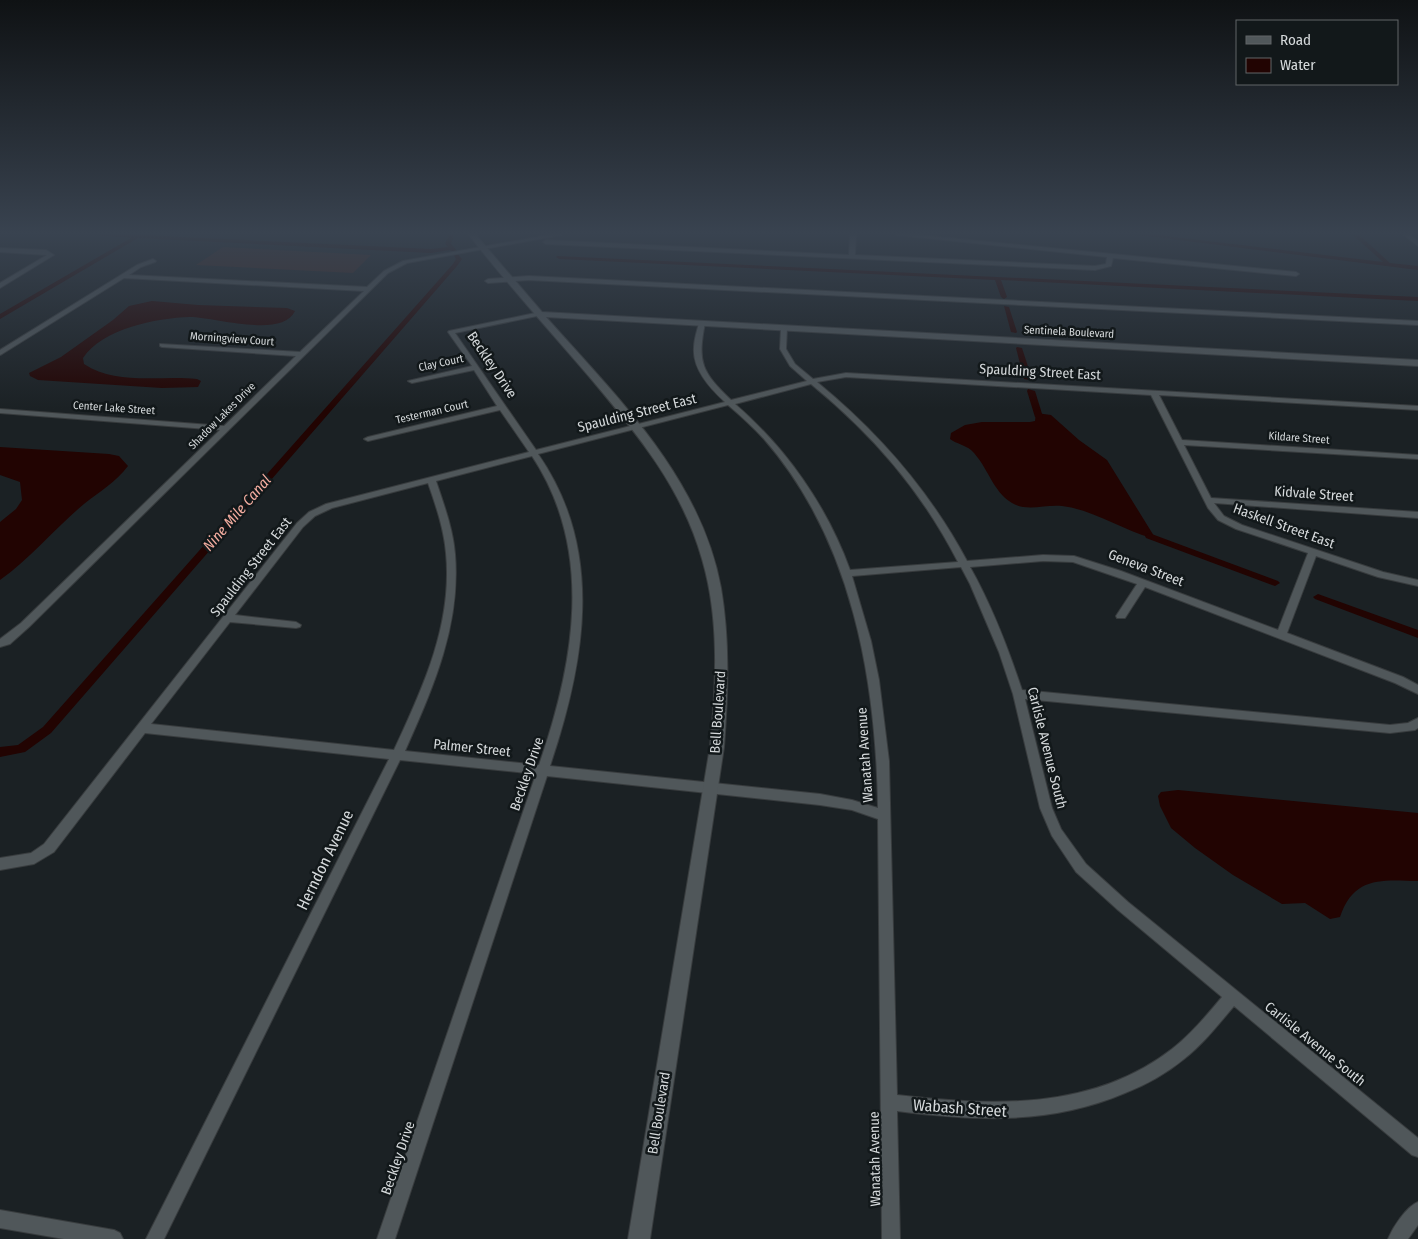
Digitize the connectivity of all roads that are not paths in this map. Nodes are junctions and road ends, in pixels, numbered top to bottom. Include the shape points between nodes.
1 (96, 293) edge
2 (363, 293) edge
3 (522, 293) edge
4 (808, 293) edge
5 (540, 314) junction
6 (702, 323) junction
7 (1418, 323) edge
8 (784, 328) junction
9 (162, 345) dead end
10 (0, 353) edge
11 (301, 354) junction
12 (1418, 363) edge
13 (476, 367) junction
14 (412, 381) dead end
15 (812, 382) junction
16 (1154, 393) junction
17 (731, 403) junction
18 (502, 407) junction
19 (1418, 408) edge
20 (0, 411) edge
21 (636, 427) junction
22 (226, 428) junction
23 (368, 439) dead end
24 (1179, 442) junction
25 (533, 453) junction
26 (1418, 457) edge
27 (431, 480) junction
28 (1208, 500) junction
29 (1418, 515) edge
30 (1313, 552) junction
31 (965, 564) junction
32 (848, 574) junction
33 (1142, 583) junction
34 (1418, 583) edge
35 (1121, 616) dead end
36 (229, 618) junction
37 (296, 625) dead end
38 (1280, 635) junction
39 (0, 643) edge
40 (1418, 690) edge
41 (1018, 694) junction
42 (1418, 722) edge
43 (144, 728) junction
44 (397, 755) junction
45 (543, 771) junction
46 (710, 788) junction
47 (884, 816) junction
48 (0, 864) edge
49 (1233, 996) junction
50 (889, 1102) junction
51 (1418, 1149) edge
52 (1418, 1211) edge
53 (0, 1219) edge
54 (114, 1239) edge
55 (155, 1239) edge
56 (386, 1239) edge
57 (639, 1239) edge
58 (891, 1239) edge
59 (1397, 1239) edge

1 - 10 street
2 - 11 street, Shadow Lakes Drive
3 - 5 street, Bell Boulevard
4 - 7 street
5 - 6 street, Sentinela Boulevard
5 - 13 street, Beckley Drive via 451,332
5 - 21 street, Bell Boulevard
6 - 8 street, Sentinela Boulevard
6 - 17 street, Wanatah Avenue via 697,346 699,362
8 - 12 street, Sentinela Boulevard
8 - 15 street, Carlisle Avenue South via 784,353
9 - 11 street, Morningview Court
11 - 22 street, Shadow Lakes Drive
13 - 14 street, Clay Court
13 - 18 street, Beckley Drive
15 - 16 street, Spaulding Street East via 853,375
15 - 17 street, Spaulding Street East
15 - 31 street, Carlisle Avenue South via 844,408 888,453 932,508
16 - 19 street, Spaulding Street East
16 - 24 street, Haskell Street East
17 - 21 street, Spaulding Street East
17 - 32 street, Wanatah Avenue via 770,442 802,484 830,533
18 - 23 street, Testerman Court
18 - 25 street, Beckley Drive
20 - 22 street, Center Lake Street
21 - 25 street, Spaulding Street East
21 - 46 street, Bell Boulevard via 669,470 691,510 714,584 722,678 717,747
22 - 39 street, Shadow Lakes Drive via 25,625
24 - 26 street, Kildare Street
24 - 28 street, Haskell Street East
25 - 27 street, Spaulding Street East
25 - 45 street, Beckley Drive via 553,486 567,522 574,551 578,603 569,682
27 - 36 street, Spaulding Street East via 329,506 312,514
27 - 44 street, Herndon Avenue via 450,538 450,602 434,670
28 - 29 street, Kidvale Street
28 - 30 street, Haskell Street East via 1216,513 1230,523
30 - 34 street, Haskell Street East
30 - 38 street
31 - 32 street, Geneva Street
31 - 33 street, Geneva Street via 1064,558 1094,564
31 - 41 street, Carlisle Avenue South via 989,614
32 - 47 street, Wanatah Avenue via 872,667 882,752
33 - 35 street
33 - 38 street, Geneva Street
36 - 37 street
36 - 43 street, Spaulding Street East
38 - 40 street, Geneva Street
41 - 42 street via 1390,729
41 - 49 street, Carlisle Avenue South via 1048,813 1072,856 1094,880
43 - 44 street, Palmer Street
43 - 48 street, Spaulding Street East via 50,848 34,858
44 - 45 street, Palmer Street
44 - 55 street, Herndon Avenue
45 - 46 street, Palmer Street
45 - 56 street, Beckley Drive
46 - 47 street, Palmer Street via 840,802
46 - 57 street, Bell Boulevard
47 - 50 street, Wanatah Avenue
49 - 50 street, Wabash Street via 1201,1033 1170,1060 1119,1089 1084,1101 1018,1112 984,1112
49 - 51 street, Carlisle Avenue South
50 - 58 street, Wanatah Avenue
52 - 59 street
53 - 54 street

